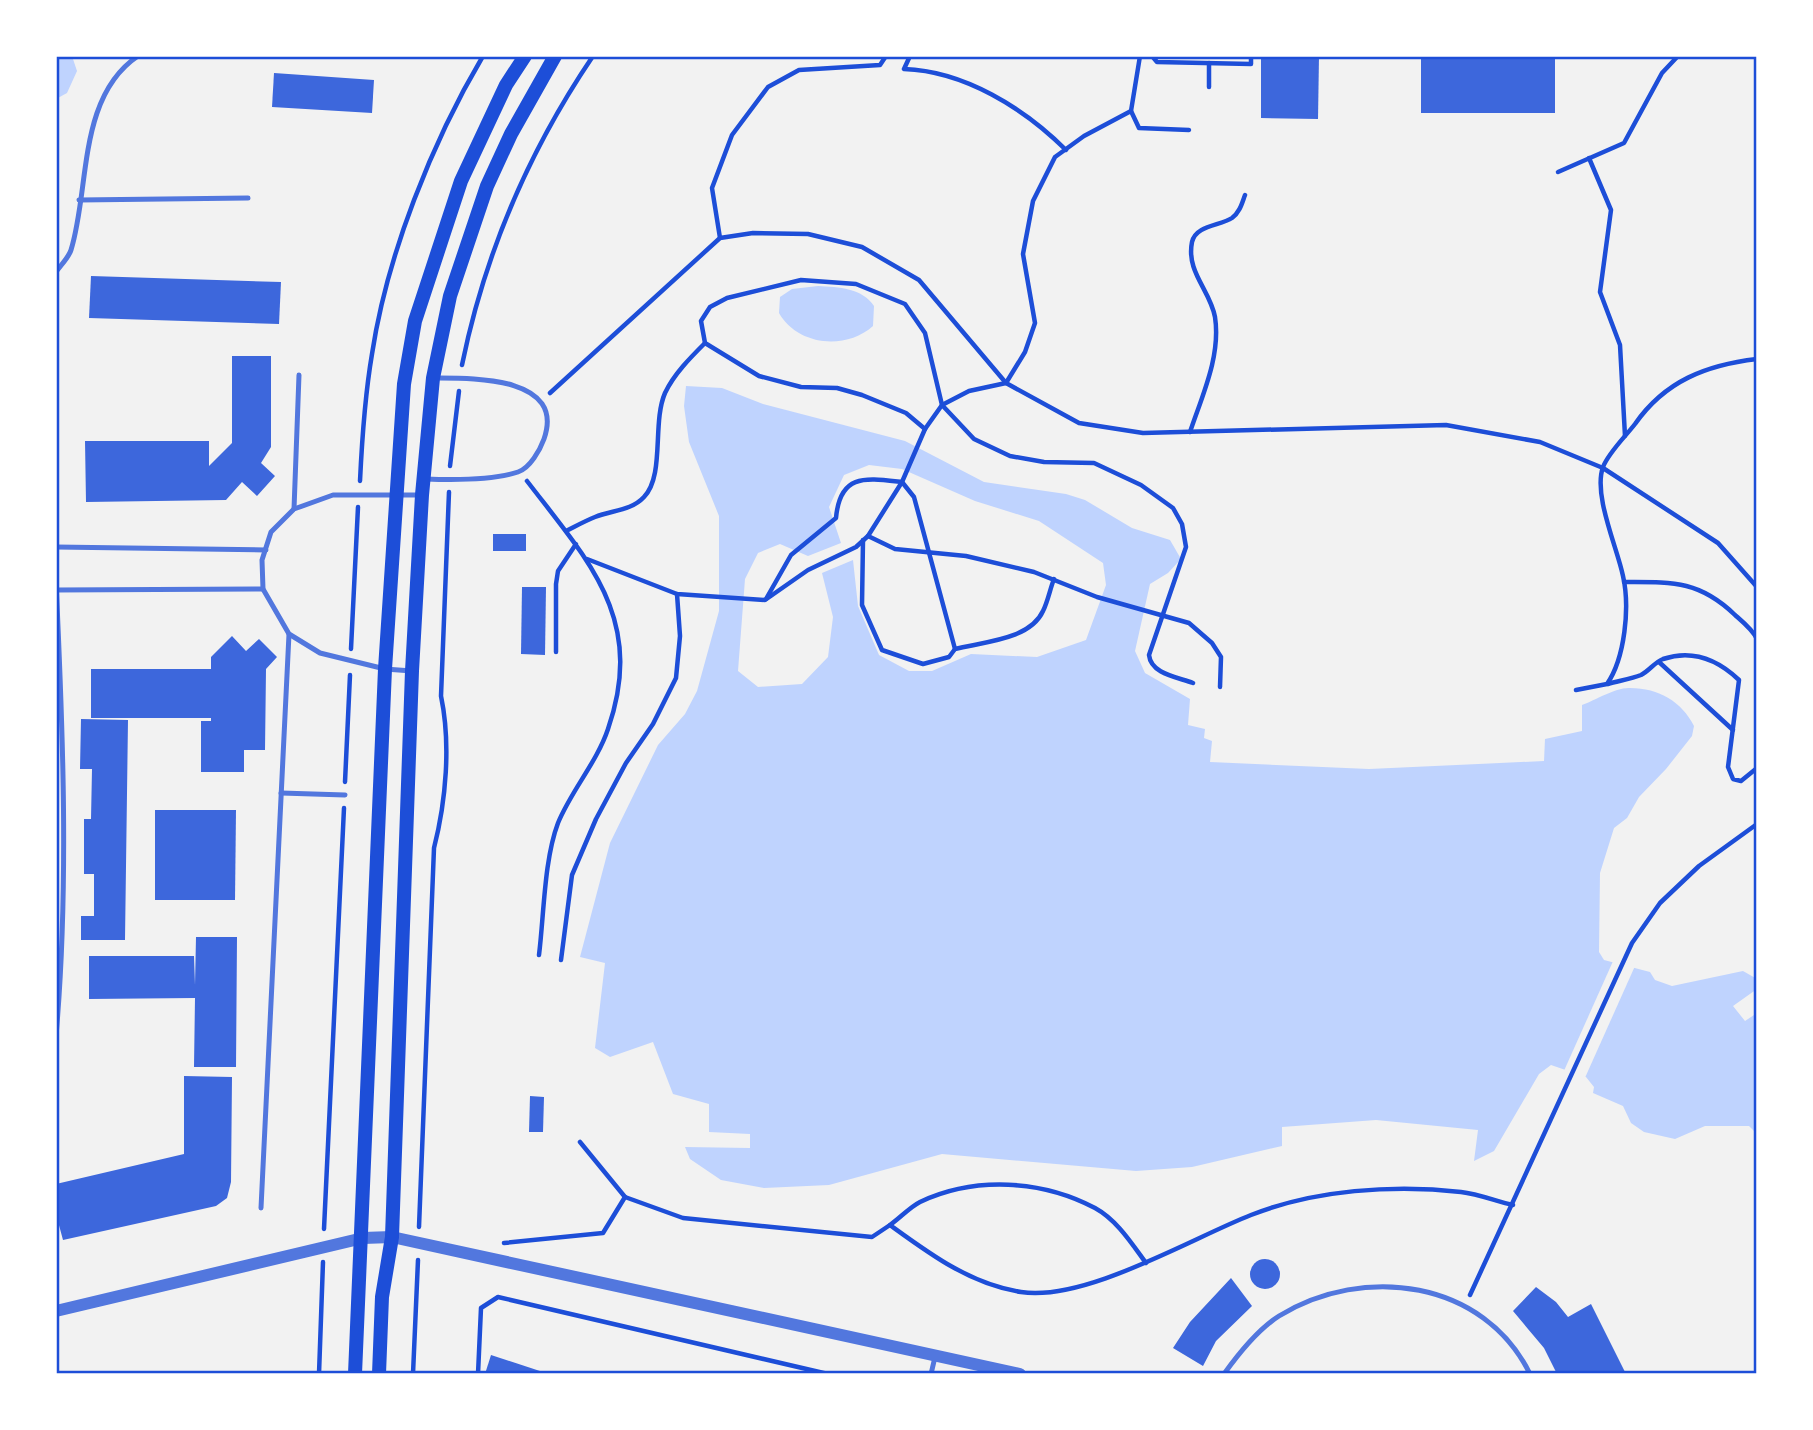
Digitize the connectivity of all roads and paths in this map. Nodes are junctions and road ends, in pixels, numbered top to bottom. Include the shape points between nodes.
1 (138, 56) edge
2 (483, 56) edge
3 (525, 56) edge
4 (555, 56) edge
5 (593, 56) edge
6 (886, 56) edge
7 (910, 56) edge
8 (1140, 56) edge
9 (1152, 56) edge
10 (1251, 56) edge
11 (1678, 56) edge
12 (1209, 63) junction
13 (1209, 87) dead end
14 (1131, 111) junction
15 (1189, 130) dead end
16 (1066, 150) junction
17 (1589, 158) junction
18 (1558, 172) dead end
19 (1245, 195) dead end
20 (248, 198) dead end
21 (79, 200) junction
22 (720, 238) junction
23 (56, 272) edge
24 (705, 343) junction
25 (1757, 359) edge
26 (299, 375) dead end
27 (433, 378) junction
28 (460, 378) junction
29 (1006, 383) junction
30 (541, 402) junction
31 (943, 405) junction
32 (925, 430) junction
33 (1190, 432) junction
34 (1625, 437) junction
35 (1603, 468) junction
36 (520, 472) junction
37 (423, 479) junction
38 (903, 479) junction
39 (449, 480) junction
40 (396, 494) junction
41 (359, 495) junction
42 (422, 495) junction
43 (293, 509) junction
44 (566, 531) junction
45 (865, 538) junction
46 (576, 544) junction
47 (56, 547) edge
48 (266, 550) junction
49 (929, 554) junction
50 (587, 559) junction
51 (1054, 579) junction
52 (56, 582) edge
53 (1624, 582) junction
54 (1757, 587) edge
55 (263, 589) junction
56 (56, 590) edge
57 (677, 594) junction
58 (765, 600) junction
59 (1163, 615) junction
60 (289, 634) junction
61 (1757, 639) edge
62 (955, 649) junction
63 (555, 652) dead end
64 (351, 661) junction
65 (1659, 662) junction
66 (385, 669) junction
67 (412, 671) junction
68 (1193, 683) dead end
69 (1607, 684) junction
70 (1220, 687) dead end
71 (1576, 690) dead end
72 (1734, 730) junction
73 (1757, 768) edge
74 (281, 793) junction
75 (345, 795) junction
76 (1757, 824) edge
77 (59, 878) edge
78 (539, 955) dead end
79 (561, 960) dead end
80 (57, 1018) edge
81 (56, 1037) edge
82 (580, 1142) dead end
83 (625, 1197) junction
84 (1513, 1205) junction
85 (261, 1208) dead end
86 (890, 1225) junction
87 (392, 1237) junction
88 (363, 1238) junction
89 (418, 1243) junction
90 (497, 1243) dead end
91 (324, 1247) junction
92 (1146, 1263) junction
93 (1465, 1305) junction
94 (56, 1311) edge
95 (936, 1355) junction
96 (318, 1374) edge
97 (355, 1374) edge
98 (379, 1374) edge
99 (413, 1374) edge
100 (478, 1374) edge
101 (828, 1374) edge
102 (931, 1374) edge
103 (1020, 1374) edge
104 (1224, 1374) edge
105 (1530, 1374) edge

1 - 21 lane via 105,95 90,136
2 - 41 path via 431,163 384,295 372,353
3 - 40 main road via 506,85 461,181 418,309 404,384
4 - 27 main road via 488,186 450,296
5 - 28 path via 542,135 513,195 474,309
6 - 22 path via 880,65 799,70 768,87 732,135 712,188
7 - 16 path via 904,69 932,70 965,81 1043,127
8 - 14 path
9 - 12 path via 1157,62
10 - 12 path via 1251,64
11 - 17 path via 1662,73 1625,143
12 - 13 path
14 - 15 path via 1139,128
14 - 16 path
16 - 29 path via 1055,158 1033,201 1023,254 1035,323 1025,352
17 - 18 path
17 - 34 path via 1611,210 1600,292 1620,345
19 - 33 path via 1232,218 1205,228 1192,243 1194,274 1210,301 1217,335
20 - 21 lane
21 - 23 lane via 71,252
22 - 29 path via 808,234 862,247 919,280
22 - 30 path
24 - 31 path via 701,321 710,307 727,298 802,280 856,284 905,304 925,333
24 - 32 path via 759,376 862,395 906,413
24 - 44 path via 664,395 649,491 635,505
25 - 34 path via 1731,362 1686,378 1651,401
26 - 43 lane
27 - 28 lane
27 - 37 main road
28 - 30 lane via 503,382 524,389
28 - 39 path
29 - 31 path via 969,391
29 - 33 path via 1079,423 1143,433
30 - 36 lane via 548,426 540,451
31 - 32 path
31 - 59 path via 974,439 1010,456 1094,463 1141,485 1173,508 1186,547
32 - 38 path
33 - 35 path via 1446,425 1540,442
34 - 35 path
35 - 53 path via 1603,510
35 - 54 path via 1718,543
36 - 39 lane
36 - 44 path
37 - 39 lane
37 - 42 main road
38 - 45 path
38 - 49 path via 914,497
38 - 58 path via 862,479 850,484 838,497 835,517 791,555
39 - 89 path via 441,696 446,719 443,815 435,848
40 - 41 lane
40 - 42 lane
40 - 66 main road
41 - 43 lane via 333,495
41 - 64 path
42 - 67 main road
43 - 48 lane via 271,533
44 - 46 path
45 - 49 path
45 - 58 path
45 - 62 path via 862,605 882,650 923,664 949,657
46 - 50 path
46 - 63 path via 558,570 555,584
47 - 48 lane
48 - 55 lane
49 - 51 path via 966,556
49 - 62 path
50 - 57 path
50 - 78 path via 614,609 622,660 608,729 558,823
51 - 59 path via 1097,597
51 - 62 path via 1042,614 1024,629 1004,639
52 - 56 lane
53 - 61 path via 1692,585 1724,604
53 - 69 path via 1616,670
55 - 56 lane
55 - 60 lane
56 - 77 lane via 63,717
57 - 58 path
57 - 79 path via 676,678 653,724 625,762 572,875
59 - 68 path via 1150,662 1154,669
59 - 70 path via 1189,623 1212,643 1221,657
60 - 64 lane via 320,653
60 - 74 lane
64 - 66 lane
64 - 75 path
65 - 69 path via 1643,674
65 - 72 path
65 - 72 path via 1689,654 1727,669 1739,680
66 - 67 lane
66 - 88 main road
67 - 87 main road
69 - 71 path
72 - 73 path via 1728,767 1733,779 1741,781
74 - 75 lane
74 - 85 lane
75 - 91 path
76 - 84 path via 1699,866 1660,903 1632,943
77 - 80 lane
80 - 81 lane
82 - 83 path
83 - 86 path via 683,1218 873,1237
83 - 90 path via 603,1233
84 - 92 path via 1462,1192 1340,1191 1253,1214
84 - 93 path
86 - 92 path via 951,1269 1022,1292 1066,1289
86 - 92 path via 919,1203 974,1186 1030,1185 1097,1209
87 - 88 street
87 - 89 street
87 - 98 main road
88 - 91 street
88 - 97 main road
89 - 95 street
89 - 99 path
91 - 94 street
91 - 96 path
93 - 104 lane via 1416,1289 1377,1286 1332,1292 1278,1317 1243,1348
93 - 105 lane via 1500,1329
95 - 102 lane
95 - 103 street
100 - 101 path via 481,1308 498,1297

